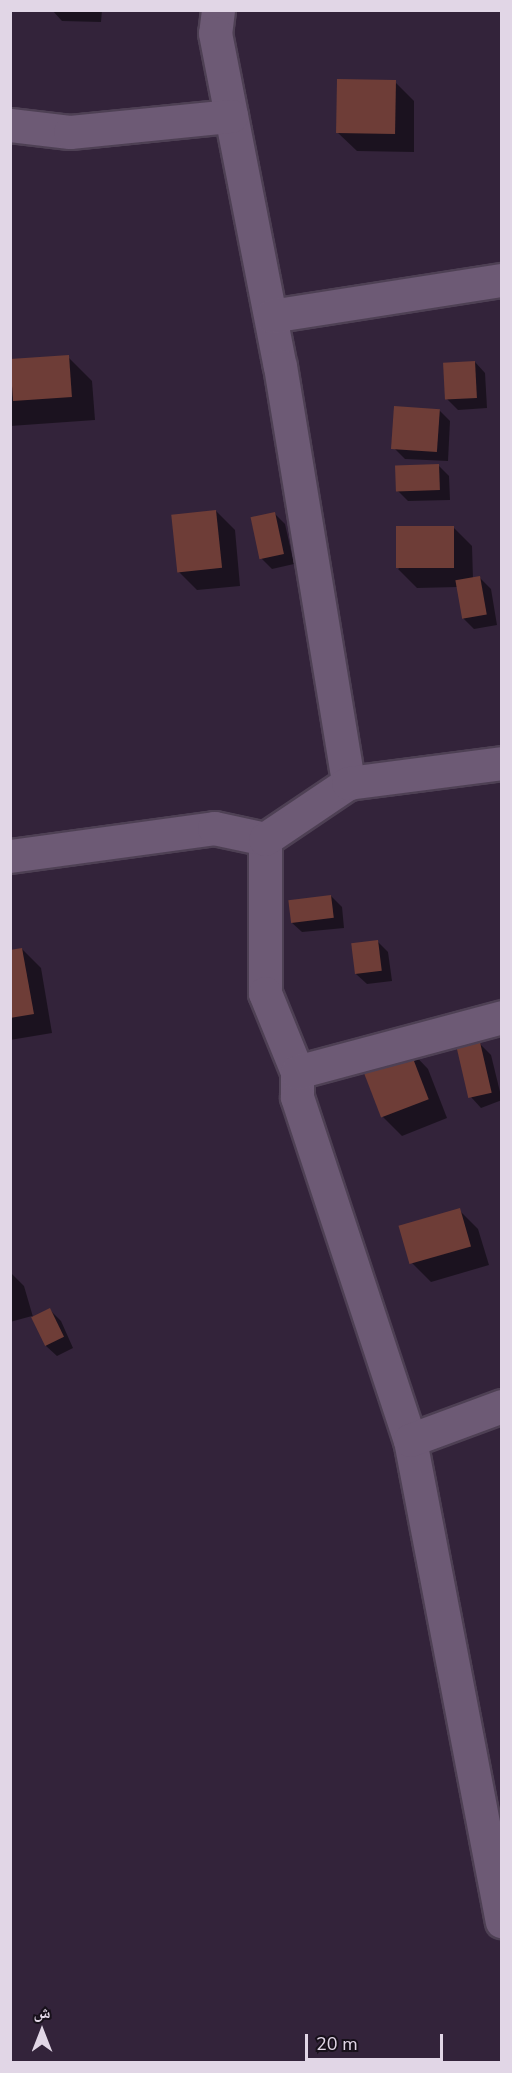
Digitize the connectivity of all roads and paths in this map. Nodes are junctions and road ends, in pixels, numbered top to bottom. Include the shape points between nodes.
1 (218, 10) edge
2 (231, 116) junction
3 (10, 125) edge
4 (501, 280) edge
5 (271, 316) junction
6 (501, 763) edge
7 (348, 783) junction
8 (265, 839) junction
9 (10, 856) edge
10 (501, 1017) edge
11 (297, 1072) junction
12 (501, 1406) edge
13 (410, 1440) junction
14 (501, 1922) edge

1 - 2 street via 215,33
2 - 3 street via 70,132
2 - 5 street
4 - 5 street
5 - 7 street
6 - 7 street
7 - 8 street
8 - 9 street via 213,828
8 - 11 street via 265,993
10 - 11 street
11 - 13 street via 297,1097
12 - 13 street
13 - 14 street

